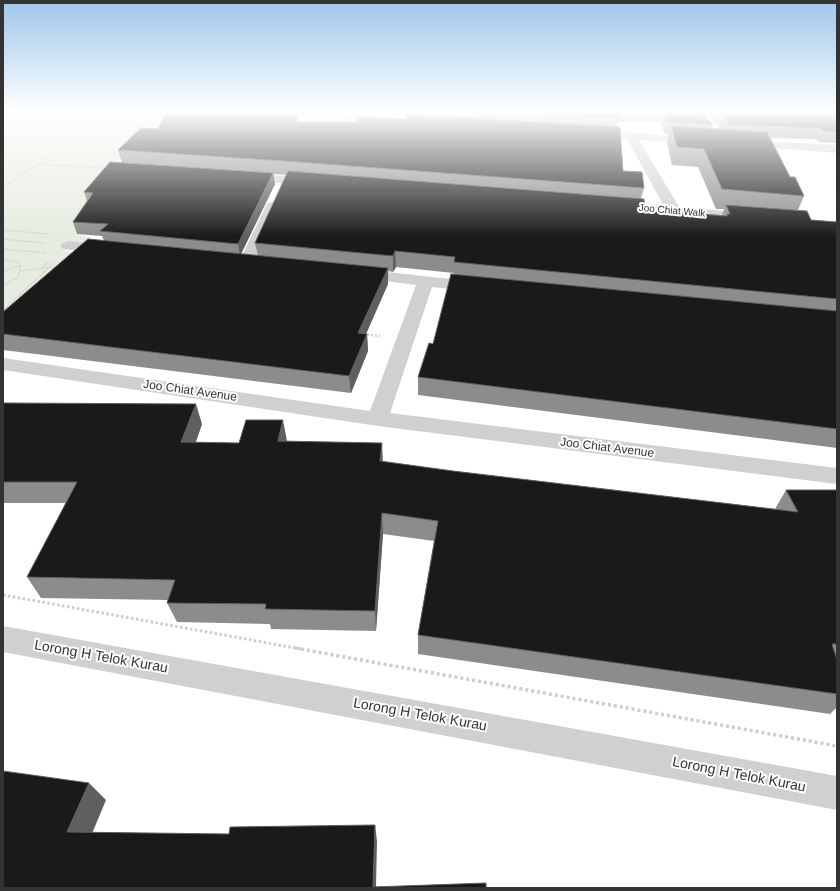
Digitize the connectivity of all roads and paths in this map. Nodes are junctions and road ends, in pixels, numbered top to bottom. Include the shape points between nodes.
1 (51, 154) edge
2 (641, 154) edge
3 (38, 164) junction
4 (109, 168) edge
5 (232, 176) edge
6 (286, 180) junction
7 (326, 183) edge
8 (3, 188) edge
9 (603, 206) edge
10 (674, 212) junction
11 (765, 218) edge
12 (3, 239) edge
13 (80, 247) junction
14 (3, 249) edge
15 (122, 251) edge
16 (48, 253) dead end
17 (3, 260) edge
18 (246, 263) edge
19 (63, 265) junction
20 (21, 266) junction
21 (50, 267) junction
22 (3, 271) edge
23 (21, 271) junction
24 (340, 272) edge
25 (426, 282) junction
26 (3, 285) edge
27 (497, 289) edge
28 (3, 310) edge
29 (361, 334) edge
30 (384, 336) dead end
31 (3, 364) edge
32 (378, 419) junction
33 (837, 476) edge
34 (3, 595) edge
35 (3, 639) edge
36 (837, 746) edge
37 (837, 793) edge

1 - 3 path
2 - 10 street
3 - 4 path
3 - 8 path
5 - 6 street
6 - 7 street
6 - 18 street
9 - 10 street, Joo Chiat Walk
10 - 11 street, Joo Chiat Walk
12 - 13 path
13 - 15 street
13 - 19 street
14 - 16 path
17 - 20 path via 17,262
19 - 21 path
19 - 21 path
20 - 22 path
20 - 23 path
21 - 23 path
21 - 28 path
23 - 26 path via 18,277
24 - 25 street
25 - 27 street
25 - 32 street
29 - 30 path
31 - 32 street, Joo Chiat Avenue
32 - 33 street, Joo Chiat Avenue
34 - 36 path
35 - 37 street, Lorong H Telok Kurau

